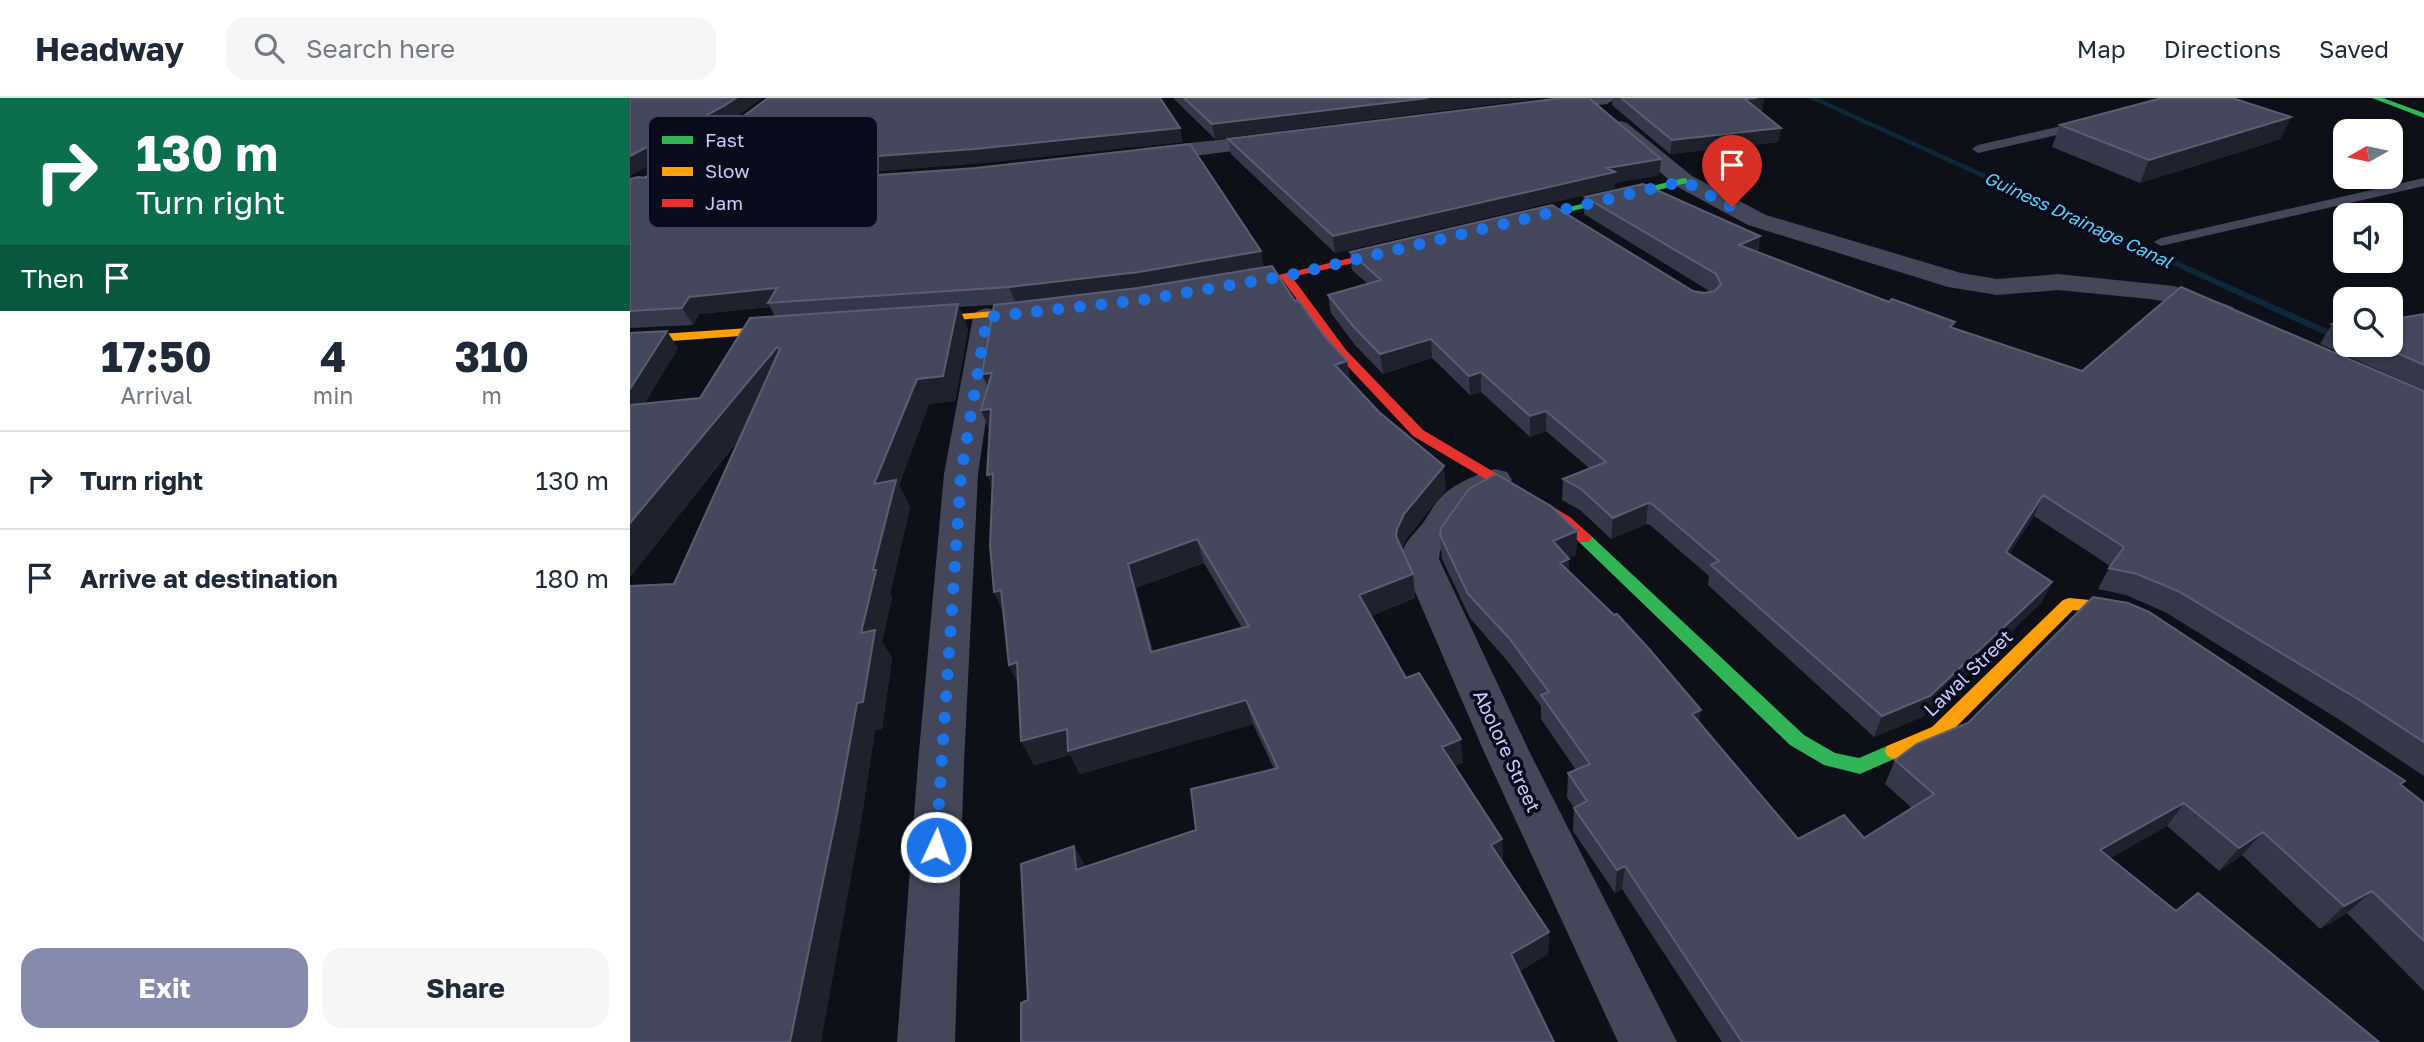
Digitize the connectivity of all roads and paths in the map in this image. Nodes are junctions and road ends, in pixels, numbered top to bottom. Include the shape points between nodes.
1 (780, 98) edge
2 (2376, 98) edge
3 (1599, 99) edge
4 (1522, 108) edge
5 (754, 116) edge
6 (2424, 116) edge
7 (2100, 121) edge
8 (1304, 136) edge
9 (1978, 149) dead end
10 (1125, 157) edge
11 (1684, 181) junction
12 (2424, 182) edge
13 (1558, 212) junction
14 (1490, 228) edge
15 (1591, 232) edge
16 (2161, 242) dead end
17 (1422, 244) edge
18 (1286, 276) junction
19 (1247, 283) edge
20 (1064, 308) edge
21 (987, 317) junction
22 (891, 323) edge
23 (2247, 324) edge
24 (808, 328) edge
25 (630, 340) edge
26 (1495, 480) junction
27 (2150, 624) edge
28 (926, 1042) edge
29 (1648, 1042) edge

1 - 5 street
2 - 6 street
3 - 4 street
3 - 11 street
7 - 9 lane
8 - 10 street
11 - 13 street
11 - 23 street via 1757,220 1958,281 1997,287 2084,283 2162,292
12 - 16 lane
13 - 14 street
13 - 15 street
17 - 18 street
18 - 19 street
18 - 26 street via 1342,353 1418,433
20 - 21 street
21 - 22 street
21 - 28 street via 961,474
24 - 25 street
26 - 27 street, Lawal Street via 1565,520 1797,740 1831,760 1860,766 1939,732 2069,604 2126,611
26 - 29 street, Abolore Street via 1455,503 1421,548 1420,559 1508,754

